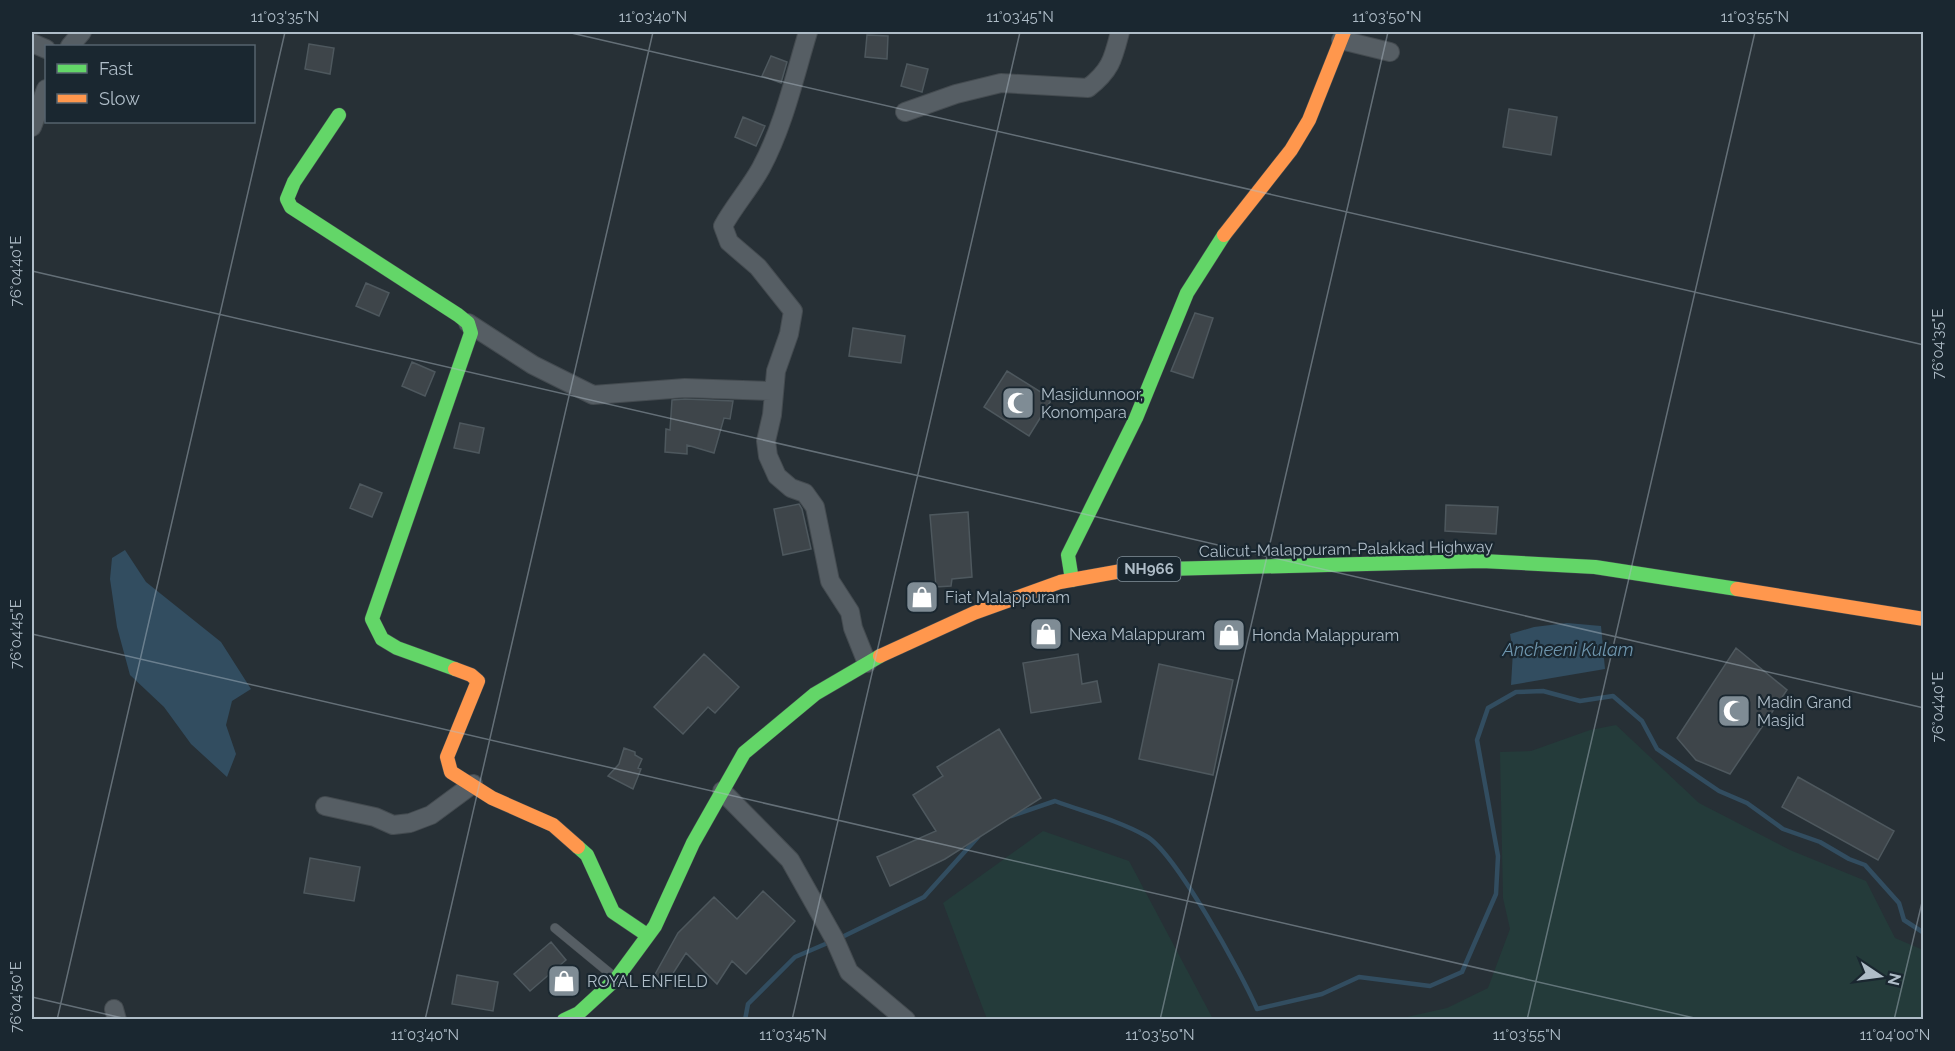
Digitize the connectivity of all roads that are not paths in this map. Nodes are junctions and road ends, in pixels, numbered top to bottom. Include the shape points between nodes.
1 (82, 32) edge
2 (808, 32) edge
3 (1120, 32) edge
4 (1342, 36) edge
5 (71, 45) edge
6 (1390, 52) dead end
7 (45, 92) edge
8 (904, 112) dead end
9 (339, 115) dead end
10 (32, 127) edge
11 (468, 323) junction
12 (772, 391) junction
13 (1068, 555) junction
14 (1072, 580) junction
15 (1052, 586) junction
16 (1923, 619) edge
17 (867, 663) junction
18 (473, 784) junction
19 (722, 791) junction
20 (325, 806) dead end
21 (555, 928) dead end
22 (647, 935) junction
23 (616, 979) junction
24 (564, 1020) edge
25 (906, 1020) edge

1 - 5 street
2 - 12 street via 790,98 772,144 723,226 729,242 758,267 793,311
3 - 8 street via 1113,61 1088,88 1001,83
4 - 6 street
4 - 13 main road via 1308,120 1291,150 1224,234 1187,293 1128,435
7 - 10 street
9 - 11 main road via 294,182 287,199 291,207
11 - 12 street via 532,365 592,394 685,388
11 - 18 main road via 471,333 372,620 382,639 397,648 478,681 447,757 451,772
12 - 17 street via 768,456 777,476 790,488 805,493 815,507 830,581 850,612
13 - 14 main road
13 - 15 street via 1056,566
14 - 15 main road, Calicut-Malappuram-Palakkad Highway / NH966
14 - 16 main road, Calicut-Malappuram-Palakkad Highway / NH966 via 1135,569 1482,561 1595,567
15 - 17 main road, Calicut-Malappuram-Palakkad Highway / NH966 via 974,613
17 - 19 main road, Calicut-Malappuram-Palakkad Highway / NH966 via 815,694 744,753
18 - 20 street via 431,815 410,824 393,825
18 - 22 main road via 492,798 553,825 587,855 613,912
19 - 22 main road, Calicut-Malappuram-Palakkad Highway / NH966
19 - 25 street via 790,860 849,972
21 - 23 lane
22 - 23 main road, Calicut-Malappuram-Palakkad Highway / NH966
23 - 24 main road, Calicut-Malappuram-Palakkad Highway / NH966 via 579,1013

